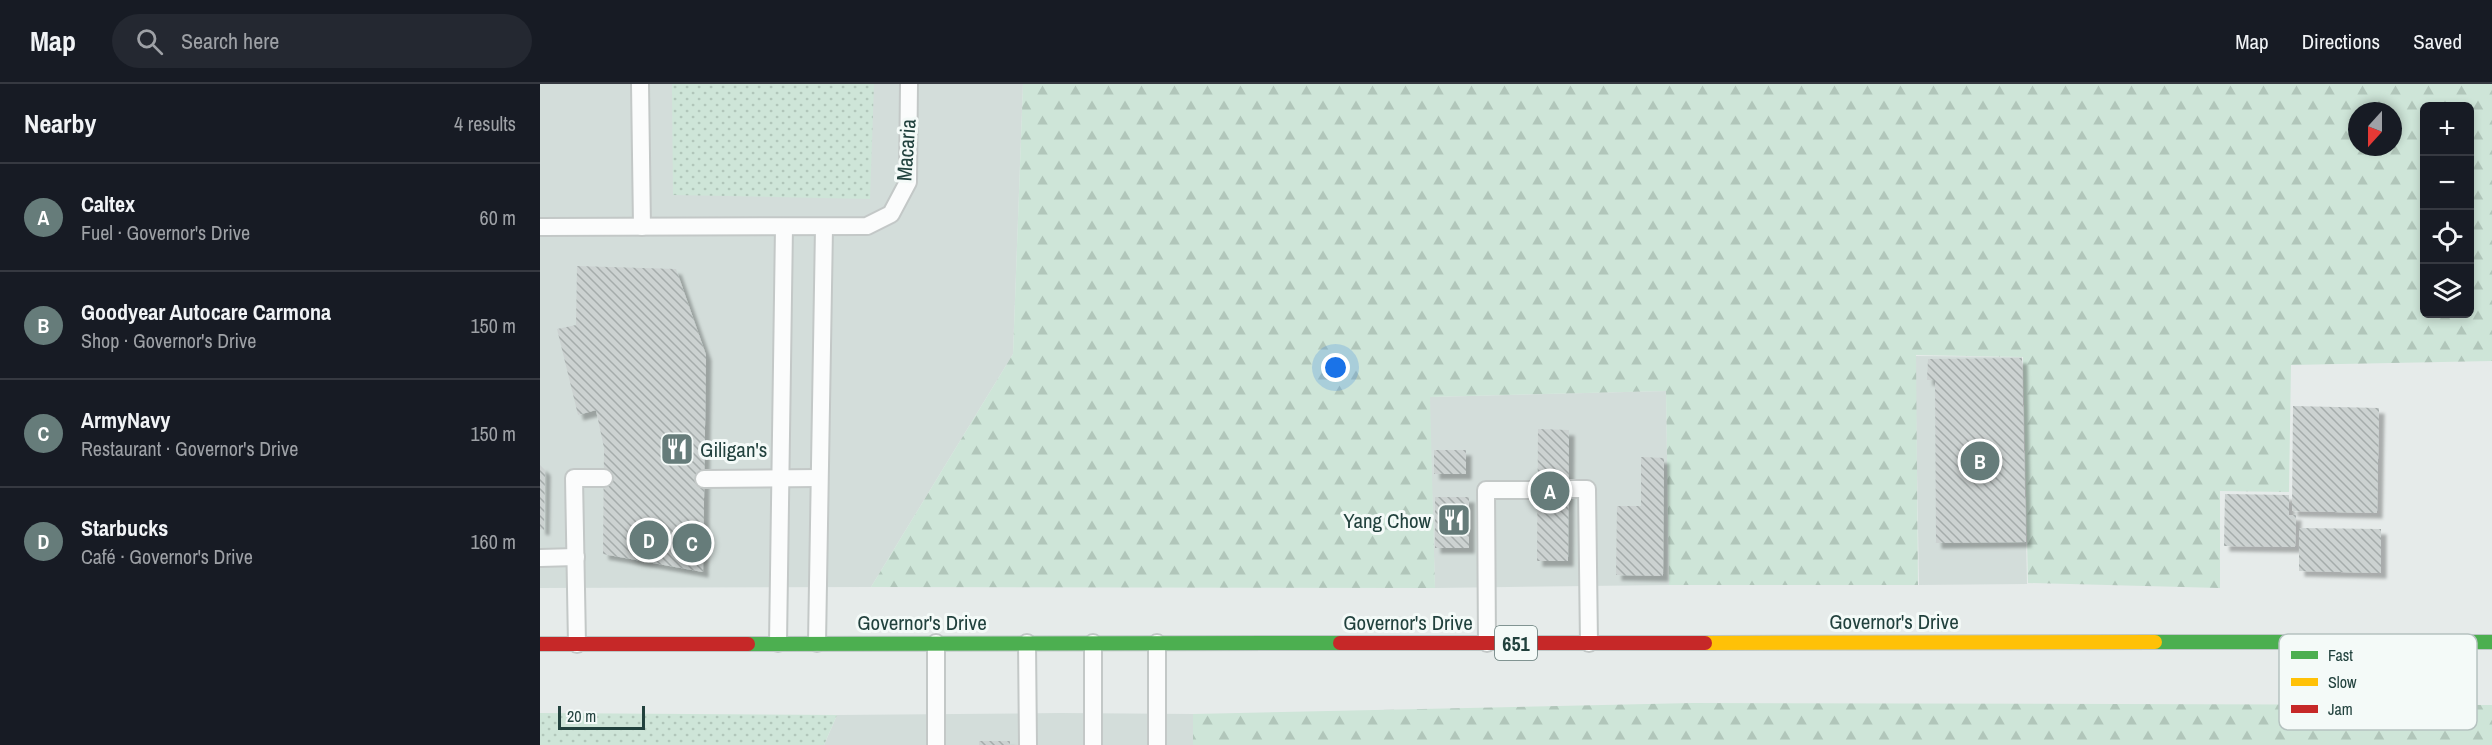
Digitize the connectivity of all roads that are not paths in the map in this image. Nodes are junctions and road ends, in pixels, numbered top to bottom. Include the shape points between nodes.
1 (640, 84) edge
2 (909, 84) edge
3 (540, 227) edge
4 (642, 227) junction
5 (784, 227) junction
6 (824, 228) junction
7 (604, 478) dead end
8 (780, 478) junction
9 (819, 478) junction
10 (704, 479) dead end
11 (1569, 489) dead end
12 (1538, 490) dead end
13 (576, 557) junction
14 (540, 558) edge
15 (2279, 642) edge
16 (2477, 642) edge
17 (2492, 642) edge
18 (778, 643) junction
19 (817, 643) junction
20 (936, 643) junction
21 (1027, 643) junction
22 (1092, 643) junction
23 (1157, 643) junction
24 (1487, 643) junction
25 (1589, 643) junction
26 (540, 644) edge
27 (577, 644) junction
28 (936, 745) edge
29 (1028, 745) edge
30 (1093, 745) edge
31 (1157, 745) edge

1 - 4 lane
2 - 6 lane, Macaria via 909,182 891,214 867,226
3 - 4 lane
4 - 5 lane
5 - 6 lane, Macaria
5 - 8 lane
6 - 9 lane
7 - 13 lane via 574,478
8 - 9 lane
8 - 10 lane
8 - 18 lane
9 - 19 lane
11 - 25 lane via 1587,489
12 - 24 lane via 1486,490
13 - 14 lane
13 - 27 lane
15 - 25 highway, Governor's Drive / 651
16 - 17 highway, Governor's Drive / 651
18 - 19 highway, Governor's Drive / 651
18 - 27 highway, Governor's Drive / 651
19 - 20 highway, Governor's Drive / 651
20 - 21 highway, Governor's Drive / 651
20 - 28 lane
21 - 22 highway, Governor's Drive / 651
21 - 29 lane
22 - 23 highway, Governor's Drive / 651
22 - 30 lane
23 - 24 highway, Governor's Drive / 651
23 - 31 lane
24 - 25 highway, Governor's Drive / 651
26 - 27 highway, Governor's Drive / 651

